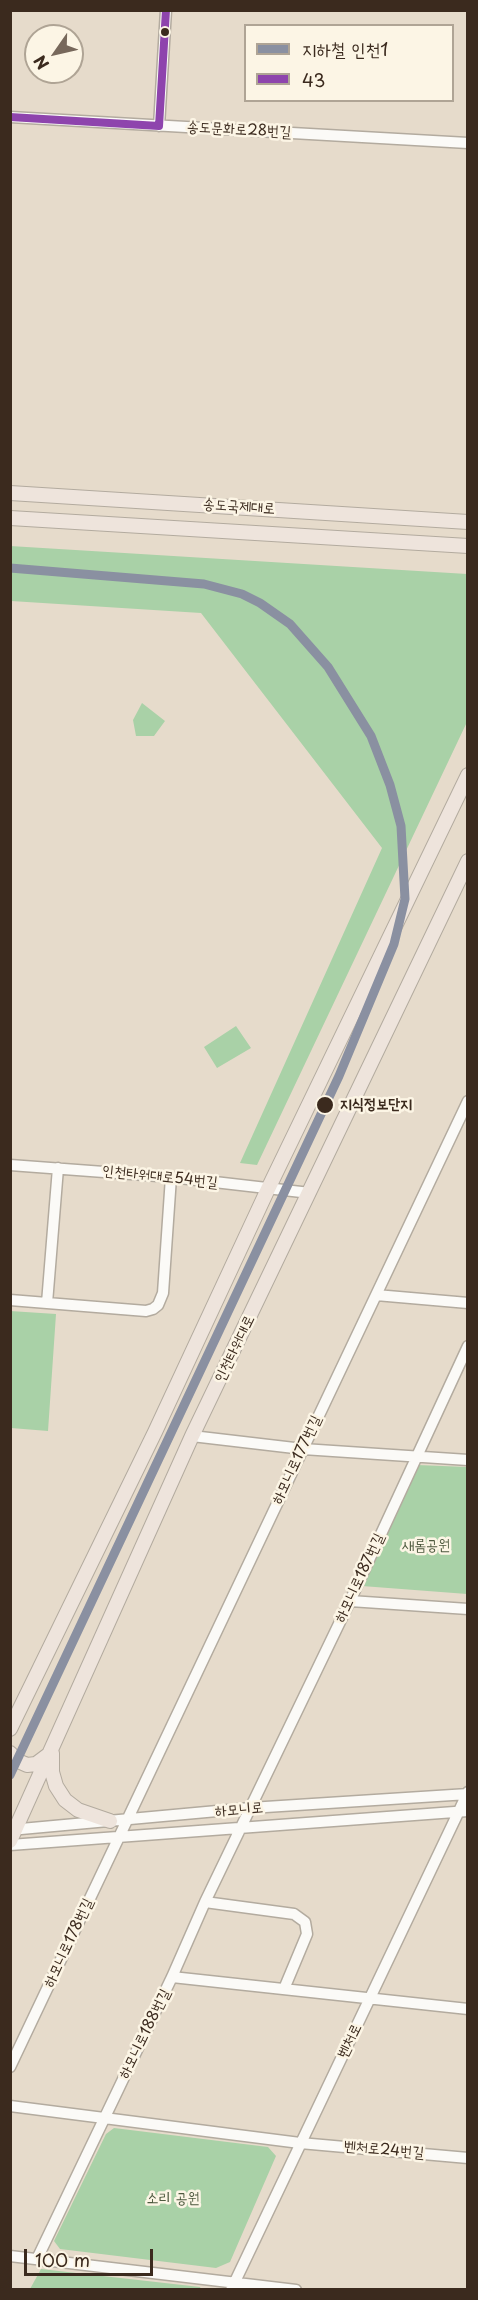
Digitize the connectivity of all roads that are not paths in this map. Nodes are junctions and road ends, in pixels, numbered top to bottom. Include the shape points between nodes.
1 (166, 10) edge
2 (10, 117) edge
3 (159, 126) junction
4 (468, 143) edge
5 (10, 493) edge
6 (10, 518) edge
7 (468, 522) edge
8 (468, 546) edge
9 (468, 775) edge
10 (467, 862) edge
11 (468, 1101) edge
12 (10, 1165) edge
13 (58, 1168) junction
14 (171, 1177) junction
15 (268, 1189) junction
16 (310, 1193) junction
17 (376, 1295) junction
18 (10, 1300) edge
19 (46, 1303) junction
20 (468, 1303) edge
21 (468, 1346) edge
22 (192, 1436) junction
23 (303, 1449) junction
24 (417, 1457) junction
25 (468, 1460) edge
26 (350, 1601) junction
27 (468, 1609) edge
28 (10, 1729) edge
29 (51, 1750) junction
30 (10, 1753) edge
31 (467, 1793) edge
32 (250, 1808) junction
33 (463, 1811) edge
34 (128, 1820) junction
35 (110, 1821) junction
36 (241, 1826) junction
37 (12, 1836) edge
38 (120, 1837) junction
39 (205, 1902) junction
40 (172, 1977) junction
41 (284, 1989) junction
42 (371, 1998) junction
43 (468, 2008) edge
44 (10, 2067) edge
45 (10, 2106) edge
46 (105, 2117) junction
47 (300, 2143) junction
48 (468, 2158) edge
49 (10, 2256) edge
50 (37, 2259) junction
51 (233, 2286) edge
52 (296, 2289) edge

1 - 3 street
2 - 3 street, 송도문화로28번길
3 - 4 street, 송도문화로28번길
5 - 7 main road, 송도국제대로
6 - 8 main road, 송도국제대로
9 - 15 main road
10 - 16 main road, 인천타워대로
11 - 17 street, 하모니로177번길
12 - 13 street, 인천타워대로54번길
13 - 14 street, 인천타워대로54번길
13 - 19 street
14 - 15 street, 인천타워대로54번길
14 - 19 street via 163,1293 158,1305 146,1311
15 - 16 street, 인천타워대로54번길
15 - 28 main road
16 - 22 main road, 인천타워대로
17 - 20 street
17 - 23 street, 하모니로177번길
18 - 19 street
21 - 24 street, 하모니로187번길
22 - 23 street
22 - 29 main road, 인천타워대로
23 - 24 street
23 - 34 street, 하모니로177번길
24 - 25 street
24 - 26 street, 하모니로187번길
26 - 27 street
26 - 32 street, 하모니로187번길
29 - 30 main road via 36,1764 27,1765
29 - 35 main road via 51,1772 65,1800 78,1810
29 - 37 main road, 인천타워대로
31 - 32 street, 하모니로
31 - 33 street, 벤처로
32 - 34 street, 하모니로
32 - 36 street, 하모니로188번길
33 - 36 street, 하모니로
33 - 42 street, 벤처로
34 - 35 street, 하모니로
34 - 38 street, 하모니로178번길
35 - 37 street, 하모니로
36 - 38 street, 하모니로
36 - 39 street, 하모니로188번길
37 - 38 street, 하모니로
38 - 44 street, 하모니로178번길
39 - 40 street, 하모니로188번길
39 - 41 street via 294,1914 305,1922 307,1934
40 - 41 street
40 - 46 street, 하모니로188번길
41 - 42 street
42 - 43 street
42 - 47 street, 벤처로
45 - 46 street, 벤처로24번길
46 - 47 street, 벤처로24번길
46 - 50 street, 하모니로188번길
47 - 48 street, 벤처로24번길
47 - 51 street, 벤처로
49 - 50 street
50 - 51 street
51 - 52 street

